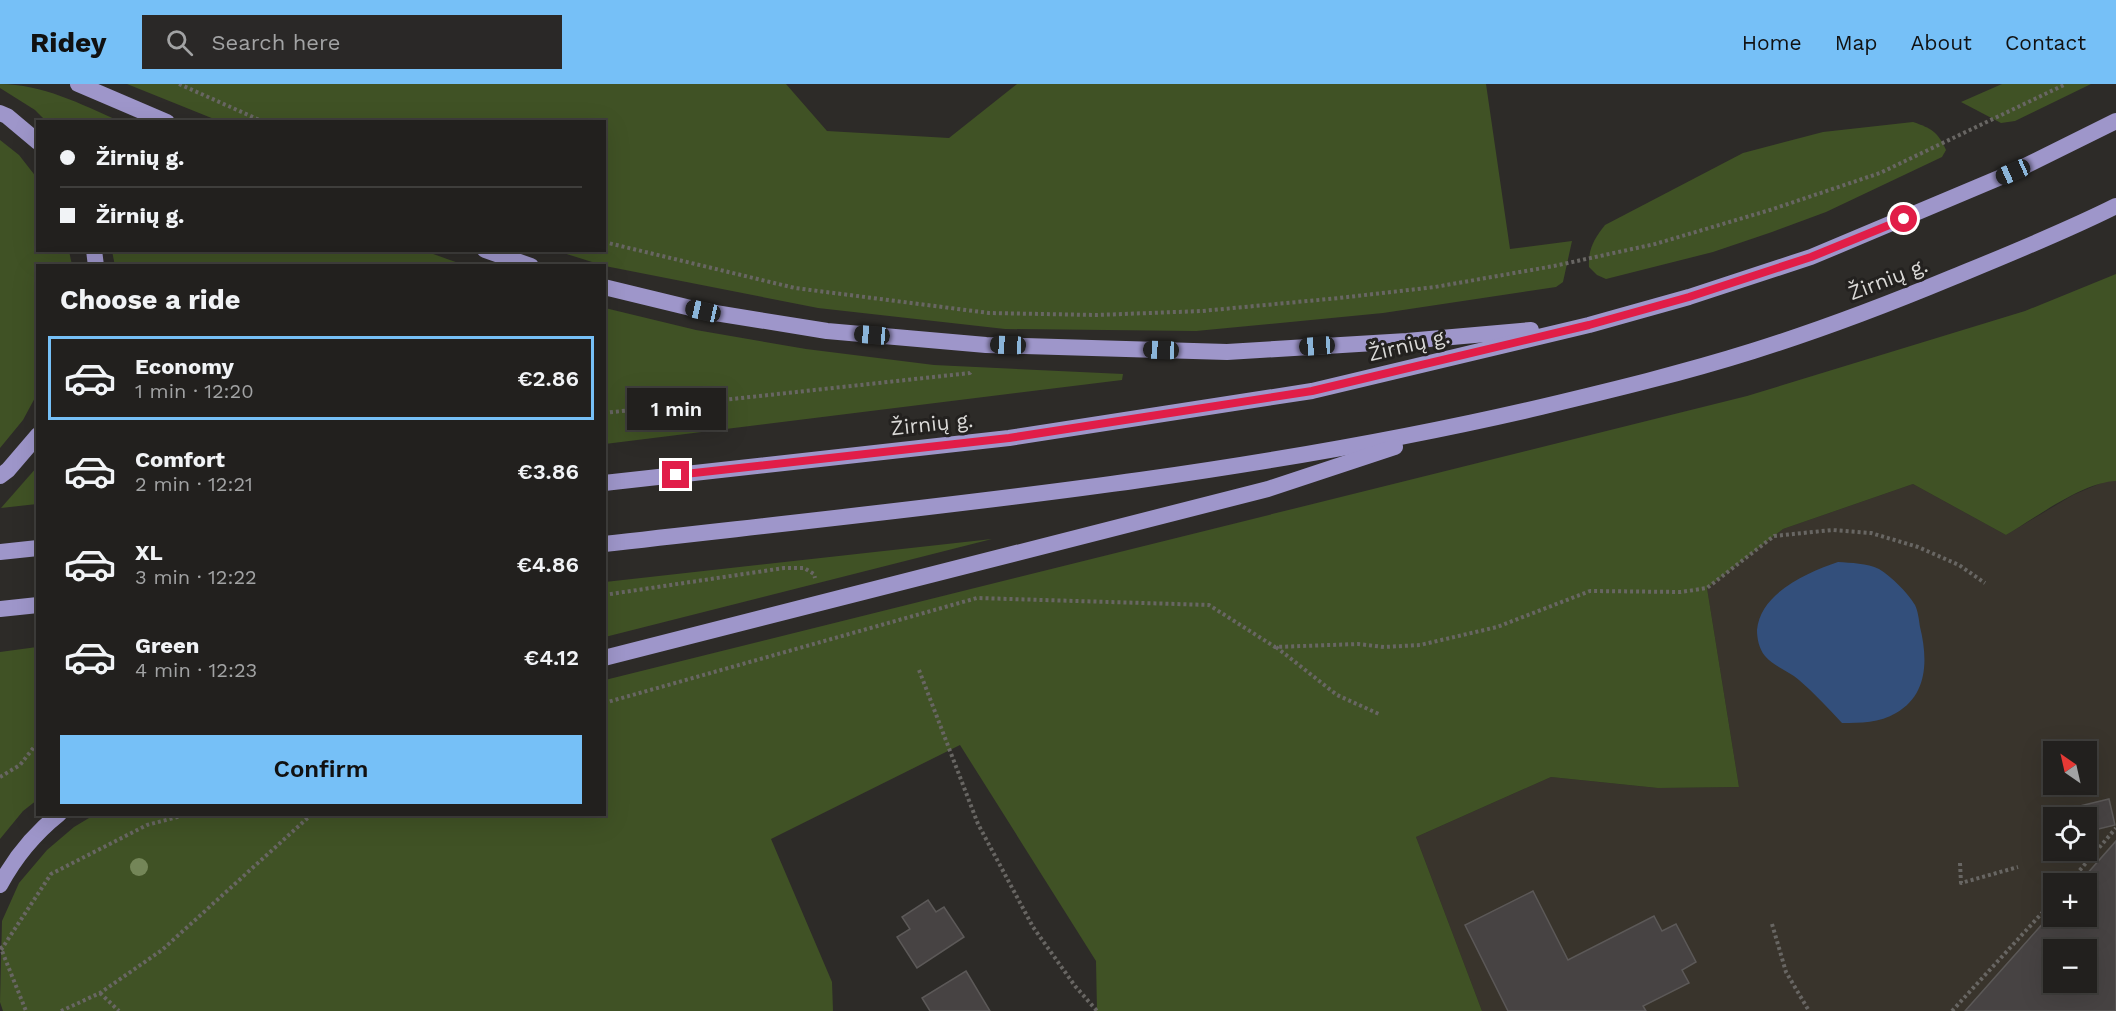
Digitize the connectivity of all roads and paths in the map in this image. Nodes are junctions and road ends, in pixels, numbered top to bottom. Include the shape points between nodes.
1 (78, 84) edge
2 (179, 84) edge
3 (2066, 84) edge
4 (0, 113) edge
5 (162, 120) edge
6 (260, 120) edge
7 (2116, 121) edge
8 (36, 140) edge
9 (2116, 206) edge
10 (2116, 216) edge
11 (2066, 231) junction
12 (606, 242) edge
13 (491, 252) edge
14 (525, 264) edge
15 (606, 287) edge
16 (989, 313) junction
17 (1589, 325) junction
18 (986, 345) junction
19 (606, 413) edge
20 (1451, 428) junction
21 (36, 437) edge
22 (0, 476) edge
23 (606, 483) edge
24 (606, 544) edge
25 (36, 548) edge
26 (0, 552) edge
27 (1985, 583) dead end
28 (606, 595) edge
29 (820, 603) junction
30 (36, 605) edge
31 (0, 609) edge
32 (828, 639) junction
33 (1275, 646) junction
34 (606, 657) edge
35 (919, 670) dead end
36 (606, 702) edge
37 (1379, 714) dead end
38 (36, 745) edge
39 (0, 777) edge
40 (56, 816) edge
41 (181, 816) edge
42 (310, 816) edge
43 (2116, 828) edge
44 (1960, 863) dead end
45 (2018, 867) dead end
46 (2077, 873) edge
47 (0, 885) edge
48 (2043, 912) edge
49 (1772, 924) dead end
50 (1, 948) edge
51 (100, 993) junction
52 (26, 1011) edge
53 (61, 1011) edge
54 (119, 1011) edge
55 (1097, 1011) edge
56 (1809, 1011) edge
57 (1952, 1011) edge

1 - 5 highway
2 - 6 path
3 - 16 path via 1880,173 1655,244 1582,261 1435,287 1202,311 1096,315
4 - 8 highway
7 - 17 highway, Žirnių g. via 2013,172 1811,257
9 - 11 highway, Žirnių g.
10 - 11 highway
11 - 20 highway, Žirnių g. via 1868,312 1751,352 1624,388
12 - 16 path via 795,288
13 - 14 highway
15 - 18 highway via 703,311 827,331
16 - 18 path
17 - 18 highway via 1227,352
17 - 23 highway, Žirnių g. via 1312,391 1009,438
18 - 19 path via 970,373
20 - 24 highway, Žirnių g. via 1272,461 1139,480
20 - 29 highway via 1268,489
21 - 22 highway
25 - 26 highway
27 - 33 path via 1959,565 1918,547 1871,533 1832,530 1774,536 1707,588 1682,592 1590,591 1497,627 1420,645
28 - 29 path via 804,568 814,573
29 - 32 path
29 - 34 highway
30 - 31 highway
32 - 33 path via 977,598 1209,605
32 - 36 path
33 - 37 path via 1337,695
35 - 55 path via 978,824 1033,927
38 - 39 path via 20,765
40 - 47 highway via 40,829
41 - 50 path via 147,825 51,874
42 - 51 path via 162,950
43 - 46 path
44 - 45 path via 1961,883
48 - 57 path
49 - 56 path via 1786,972
50 - 52 path
51 - 53 path
51 - 54 path

